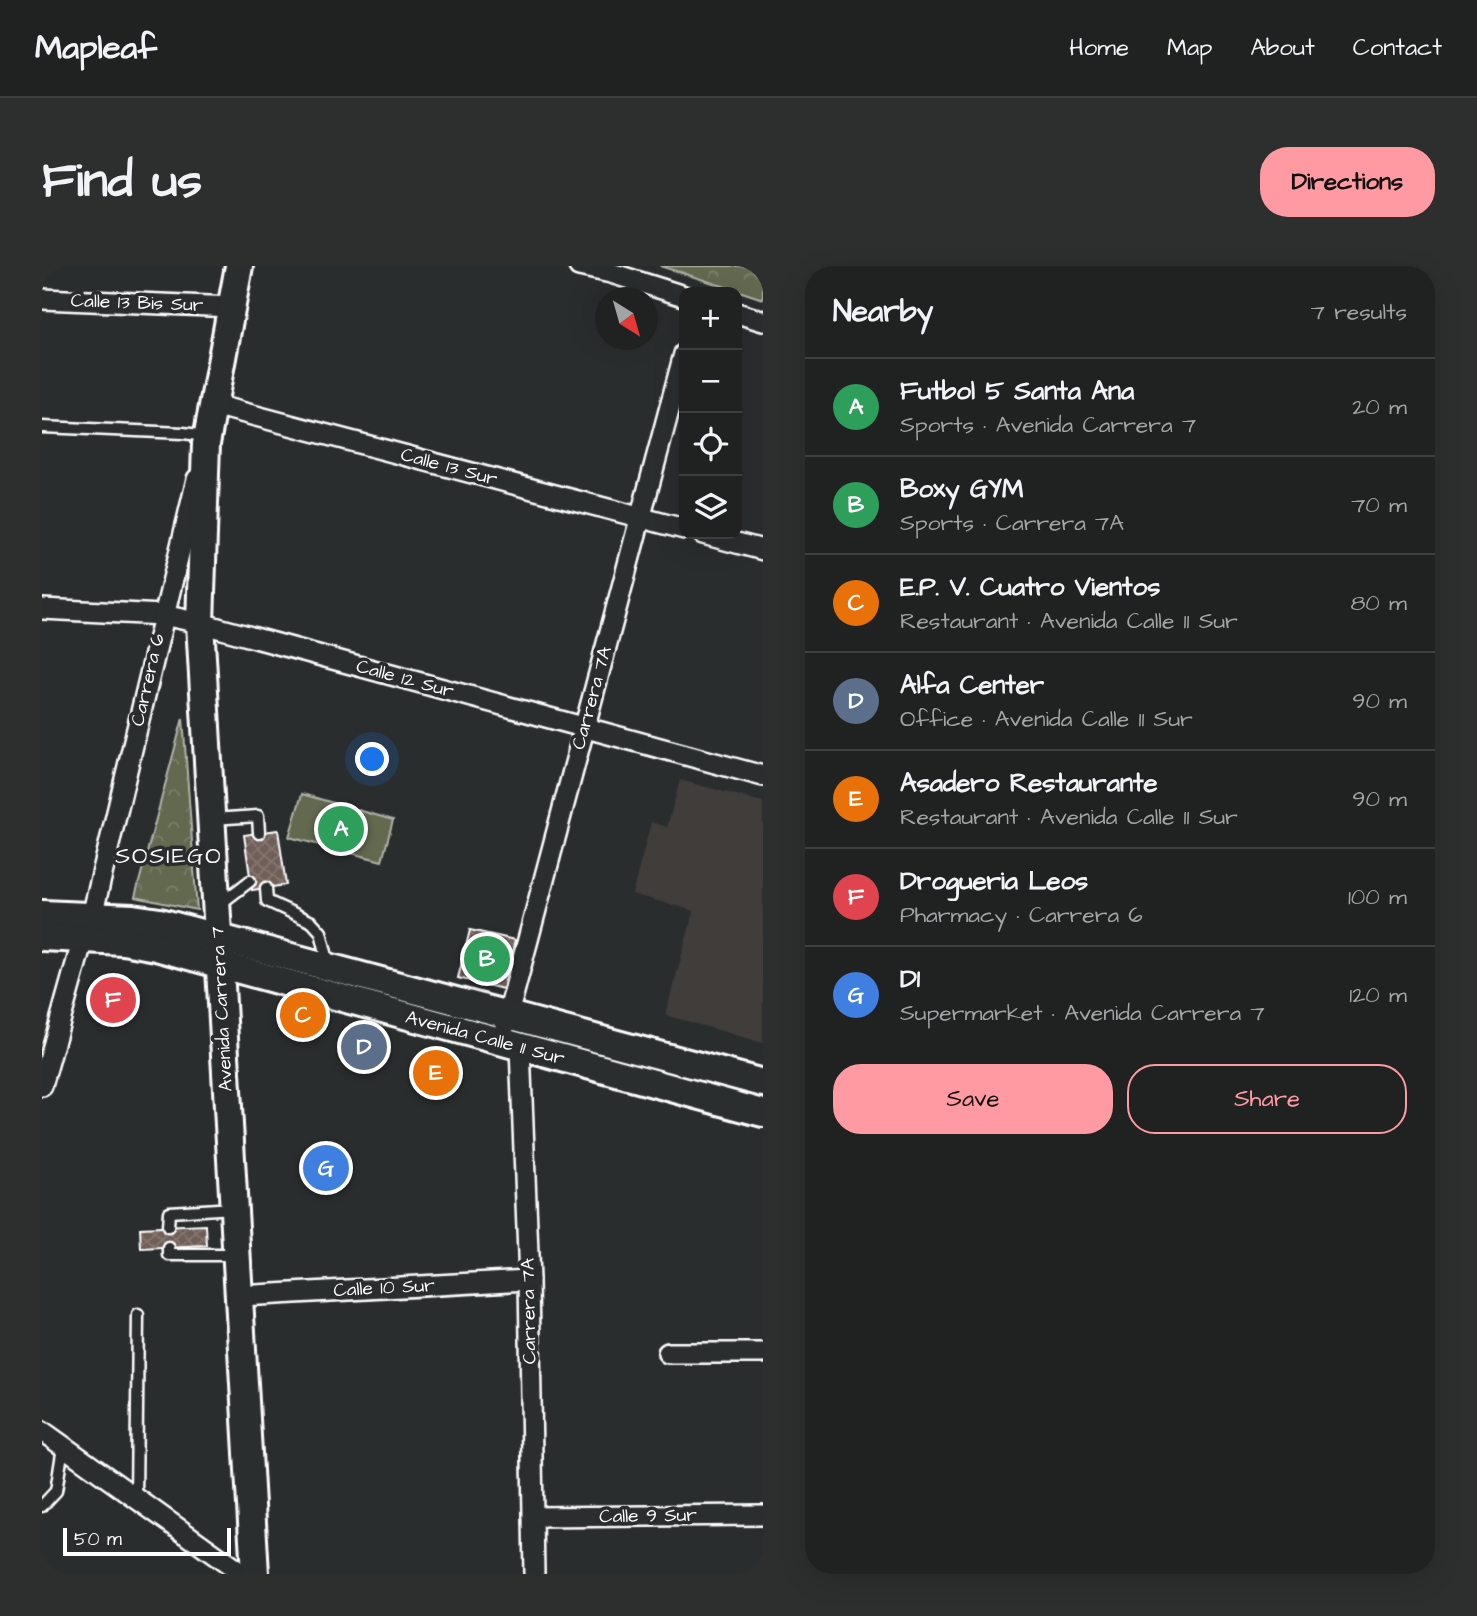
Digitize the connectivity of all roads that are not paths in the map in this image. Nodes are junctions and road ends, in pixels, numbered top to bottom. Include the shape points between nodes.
1 (239, 266) edge
2 (579, 266) edge
3 (679, 294) edge
4 (42, 299) edge
5 (233, 307) junction
6 (742, 315) edge
7 (763, 321) edge
8 (679, 373) edge
9 (214, 405) junction
10 (42, 427) edge
11 (207, 440) junction
12 (640, 517) junction
13 (679, 528) edge
14 (721, 539) edge
15 (763, 550) edge
16 (42, 609) edge
17 (163, 615) junction
18 (200, 623) junction
19 (584, 728) junction
20 (763, 776) edge
21 (211, 819) junction
22 (260, 833) dead end
23 (250, 881) dead end
24 (265, 888) dead end
25 (216, 906) junction
26 (42, 914) edge
27 (87, 927) junction
28 (42, 937) edge
29 (218, 938) junction
30 (220, 965) junction
31 (330, 969) junction
32 (507, 1016) junction
33 (511, 1045) junction
34 (763, 1083) edge
35 (42, 1086) edge
36 (763, 1114) edge
37 (234, 1208) junction
38 (168, 1227) dead end
39 (169, 1248) dead end
40 (237, 1255) junction
41 (528, 1280) junction
42 (239, 1296) junction
43 (138, 1315) dead end
44 (668, 1353) dead end
45 (763, 1353) edge
46 (42, 1431) edge
47 (64, 1447) junction
48 (136, 1500) junction
49 (42, 1506) edge
50 (763, 1514) edge
51 (533, 1517) junction
52 (242, 1574) edge
53 (255, 1574) edge
54 (534, 1574) edge

1 - 5 main road, Avenida Carrera 7
2 - 3 street
4 - 5 street, Calle 13 Bis Sur
5 - 9 main road, Avenida Carrera 7
6 - 7 street
8 - 12 street, Carrera 7A
9 - 11 main road, Avenida Carrera 7
9 - 12 street, Calle 13 Sur
10 - 11 lane via 183,433
11 - 17 street, Carrera 6
11 - 18 main road, Avenida Carrera 7
12 - 13 street, Calle 13 Sur
12 - 19 street, Carrera 7A
14 - 15 street
16 - 17 street, Calle 12 Sur
17 - 18 street, Calle 12 Sur
17 - 27 street, Carrera 6
18 - 19 street, Calle 12 Sur
18 - 21 main road, Avenida Carrera 7
19 - 20 street, Calle 12 Sur
19 - 32 street, Carrera 7A
21 - 22 lane via 258,816
21 - 25 main road, Avenida Carrera 7
23 - 25 lane
24 - 31 lane via 267,901 312,922 321,932
25 - 29 main road, Avenida Carrera 7
26 - 27 main road, Avenida Calle 11 Sur
27 - 28 main road, Avenida Calle 11 Sur
27 - 29 main road, Avenida Calle 11 Sur via 146,919
27 - 30 main road, Avenida Calle 11 Sur
27 - 35 street, Carrera 6
29 - 30 main road, Avenida Carrera 7
29 - 31 main road, Avenida Calle 11 Sur
30 - 33 main road, Avenida Calle 11 Sur
30 - 37 main road, Avenida Carrera 7
31 - 32 main road, Avenida Calle 11 Sur
32 - 33 street, Carrera 7A
32 - 34 main road, Avenida Calle 11 Sur
33 - 36 main road, Avenida Calle 11 Sur
33 - 41 street, Carrera 7A
37 - 38 lane via 169,1212
37 - 40 main road, Avenida Carrera 7
39 - 40 lane via 169,1255
40 - 42 main road, Avenida Carrera 7
41 - 42 street, Calle 10 Sur
41 - 51 street, Carrera 7A
42 - 53 main road, Avenida Carrera 7
43 - 48 lane
44 - 45 street
46 - 47 street
47 - 48 street
47 - 49 lane via 56,1491
48 - 52 street
50 - 51 street, Calle 9 Sur
51 - 54 street, Carrera 7A

